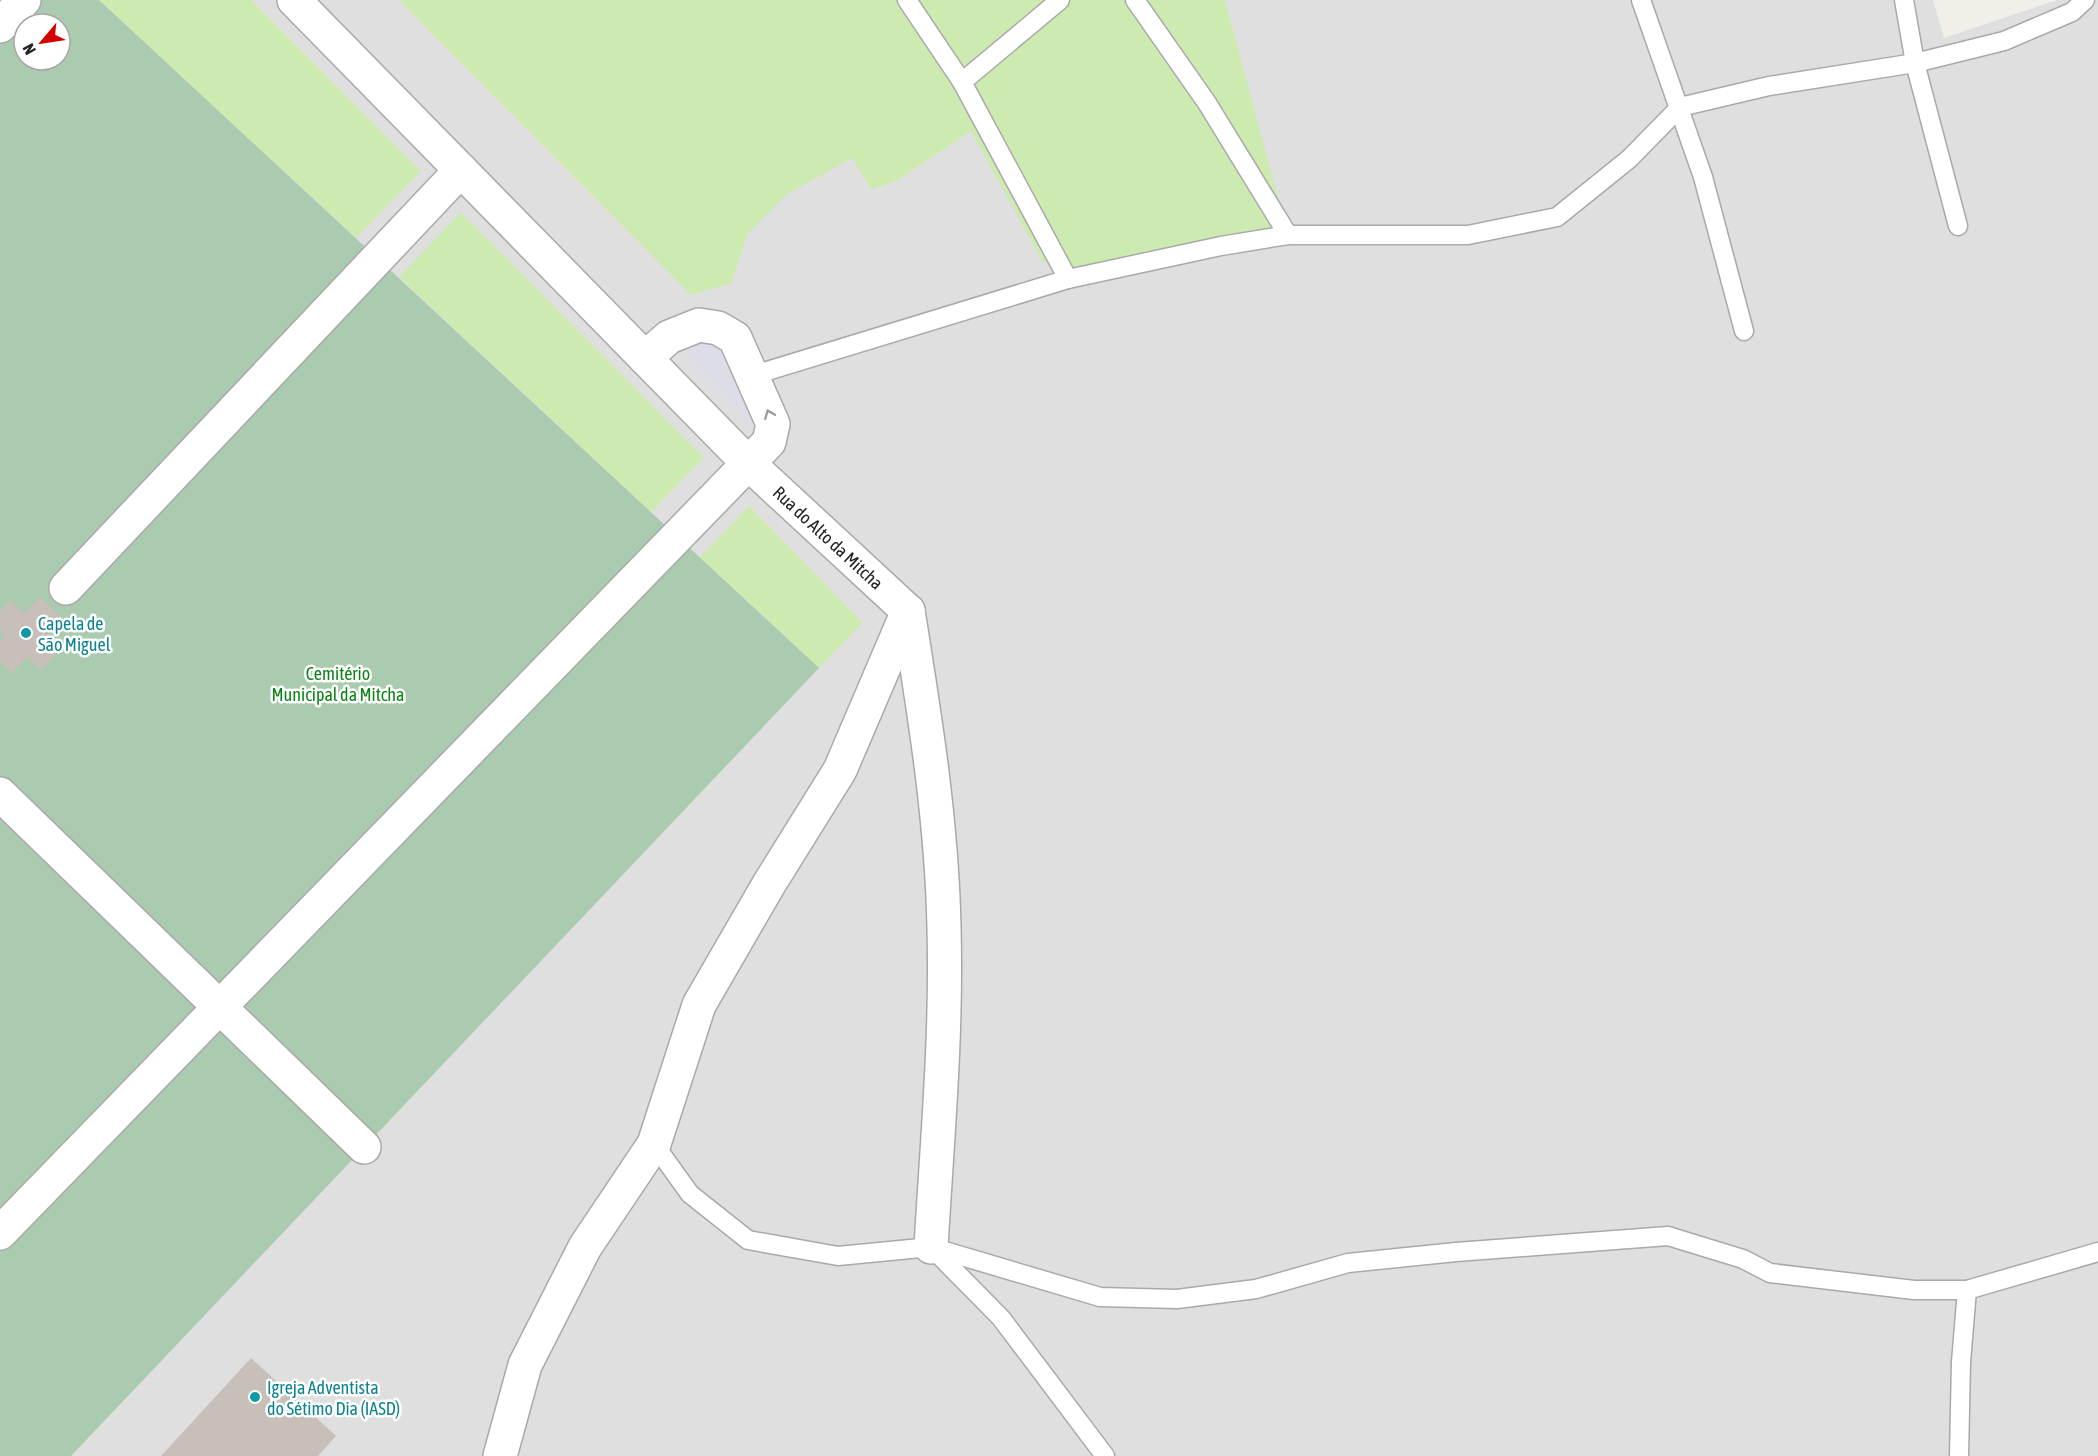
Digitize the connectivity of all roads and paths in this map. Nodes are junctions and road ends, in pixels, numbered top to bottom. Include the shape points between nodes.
1 (24, 0) edge
2 (294, 0) edge
3 (907, 0) edge
4 (1060, 0) edge
5 (1135, 0) edge
6 (1641, 0) edge
7 (1904, 0) edge
8 (2085, 0) edge
9 (0, 26) edge
10 (1915, 63) junction
11 (962, 82) junction
12 (1680, 107) junction
13 (461, 170) junction
14 (1958, 226) dead end
15 (1288, 235) junction
16 (1068, 279) junction
17 (1744, 332) dead end
18 (645, 358) junction
19 (754, 375) junction
20 (748, 463) junction
21 (66, 588) dead end
22 (908, 611) junction
23 (0, 794) edge
24 (219, 1007) junction
25 (654, 1144) junction
26 (364, 1147) dead end
27 (0, 1233) edge
28 (931, 1248) junction
29 (2098, 1252) edge
30 (1967, 1290) junction
31 (500, 1456) edge
32 (1105, 1456) edge
33 (1959, 1456) edge

1 - 9 street
2 - 13 street, Rua do Alto da Mitcha
3 - 11 lane
4 - 11 lane
5 - 15 lane via 1207,103
6 - 12 lane
7 - 10 lane
8 - 10 lane via 2072,12 2004,41
10 - 12 lane via 1769,86
10 - 14 lane
11 - 16 lane
12 - 15 lane via 1629,159 1557,217 1468,235
12 - 17 lane
13 - 18 street, Rua do Alto da Mitcha
13 - 21 street
15 - 16 lane
16 - 19 lane
18 - 19 street via 669,337 699,325 717,328 735,338
18 - 20 street, Rua do Alto da Mitcha
20 -> 19 street via 769,442 773,424
20 - 22 street, Rua do Alto da Mitcha
20 - 24 street
22 - 25 street via 840,770 699,1005
22 - 28 street via 933,769 944,928
23 - 24 street
24 - 26 street
24 - 27 street
25 - 28 lane via 690,1194 748,1240 838,1256
25 - 31 street via 585,1247 525,1365
28 - 30 lane via 1100,1297 1177,1299 1256,1289 1348,1263 1668,1236 1743,1259 1770,1273 1914,1290
28 - 32 lane via 1001,1318
29 - 30 lane
30 - 33 lane

